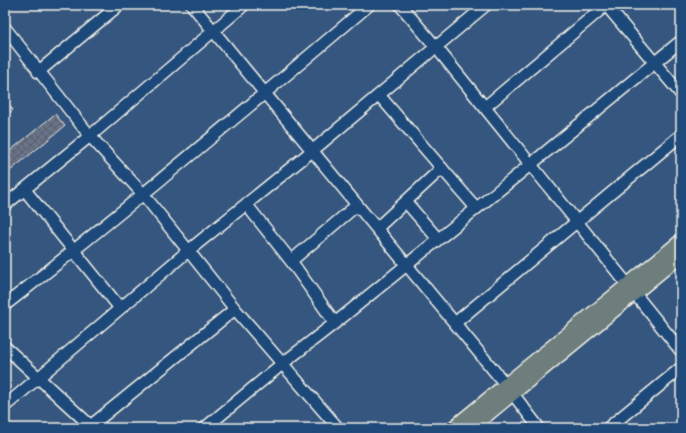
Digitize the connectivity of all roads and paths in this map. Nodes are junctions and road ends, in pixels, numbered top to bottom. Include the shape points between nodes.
1 (119, 5) edge
2 (192, 5) edge
3 (244, 5) edge
4 (370, 5) edge
5 (400, 5) edge
6 (486, 5) edge
7 (606, 5) edge
8 (5, 28) edge
9 (212, 31) junction
10 (681, 41) edge
11 (436, 47) junction
12 (656, 63) junction
13 (38, 72) junction
14 (264, 94) junction
15 (681, 94) edge
16 (379, 95) junction
17 (485, 107) junction
18 (681, 135) edge
19 (90, 136) junction
20 (312, 151) junction
21 (530, 165) junction
22 (442, 168) junction
23 (25, 190) junction
24 (143, 194) junction
25 (406, 202) junction
26 (246, 204) junction
27 (5, 205) edge
28 (357, 205) junction
29 (476, 208) junction
30 (576, 221) junction
31 (376, 228) junction
32 (438, 239) junction
33 (681, 241) edge
34 (74, 251) junction
35 (188, 251) junction
36 (681, 255) edge
37 (291, 261) junction
38 (407, 265) junction
39 (631, 288) junction
40 (5, 305) edge
41 (120, 308) junction
42 (235, 309) junction
43 (335, 323) junction
44 (455, 323) junction
45 (5, 347) edge
46 (681, 351) edge
47 (282, 364) junction
48 (681, 368) edge
49 (38, 379) junction
50 (509, 389) junction
51 (5, 406) edge
52 (333, 426) edge
53 (90, 427) edge
54 (205, 428) edge
55 (453, 428) edge
56 (471, 428) edge
57 (539, 428) edge
58 (608, 428) edge

1 - 13 street
2 - 9 street
3 - 9 street
4 - 14 street
5 - 11 street
6 - 11 street
7 - 12 street
7 - 17 street
8 - 13 street
9 - 14 street
9 - 19 street
10 - 12 street
11 - 16 street
11 - 17 street
12 - 15 street
12 - 21 street
13 - 19 street
14 - 20 street
14 - 24 street
16 - 20 street
16 - 22 street
17 - 21 street
18 - 30 street
19 - 23 street
19 - 24 street
20 - 26 street
20 - 28 street
21 - 29 street
21 - 30 street
22 - 25 street
22 - 29 street
23 - 27 street
23 - 34 street
24 - 34 street
24 - 35 street
25 - 31 street
25 - 32 street
26 - 35 street
26 - 37 street
28 - 31 street
28 - 37 street
29 - 32 street
30 - 39 street
30 - 44 street
31 - 38 street
32 - 38 street
33 - 39 main road
34 - 40 street
34 - 41 street
35 - 41 street
35 - 42 street
36 - 39 main road
37 - 43 street
38 - 43 street
38 - 44 street
39 - 46 street
39 - 50 main road
41 - 49 street
42 - 47 street
42 - 53 street
43 - 47 street
44 - 50 street
45 - 49 street
47 - 52 street
47 - 54 street
48 - 58 street
49 - 51 street
49 - 53 street
50 - 55 main road
50 - 56 main road
50 - 57 street

